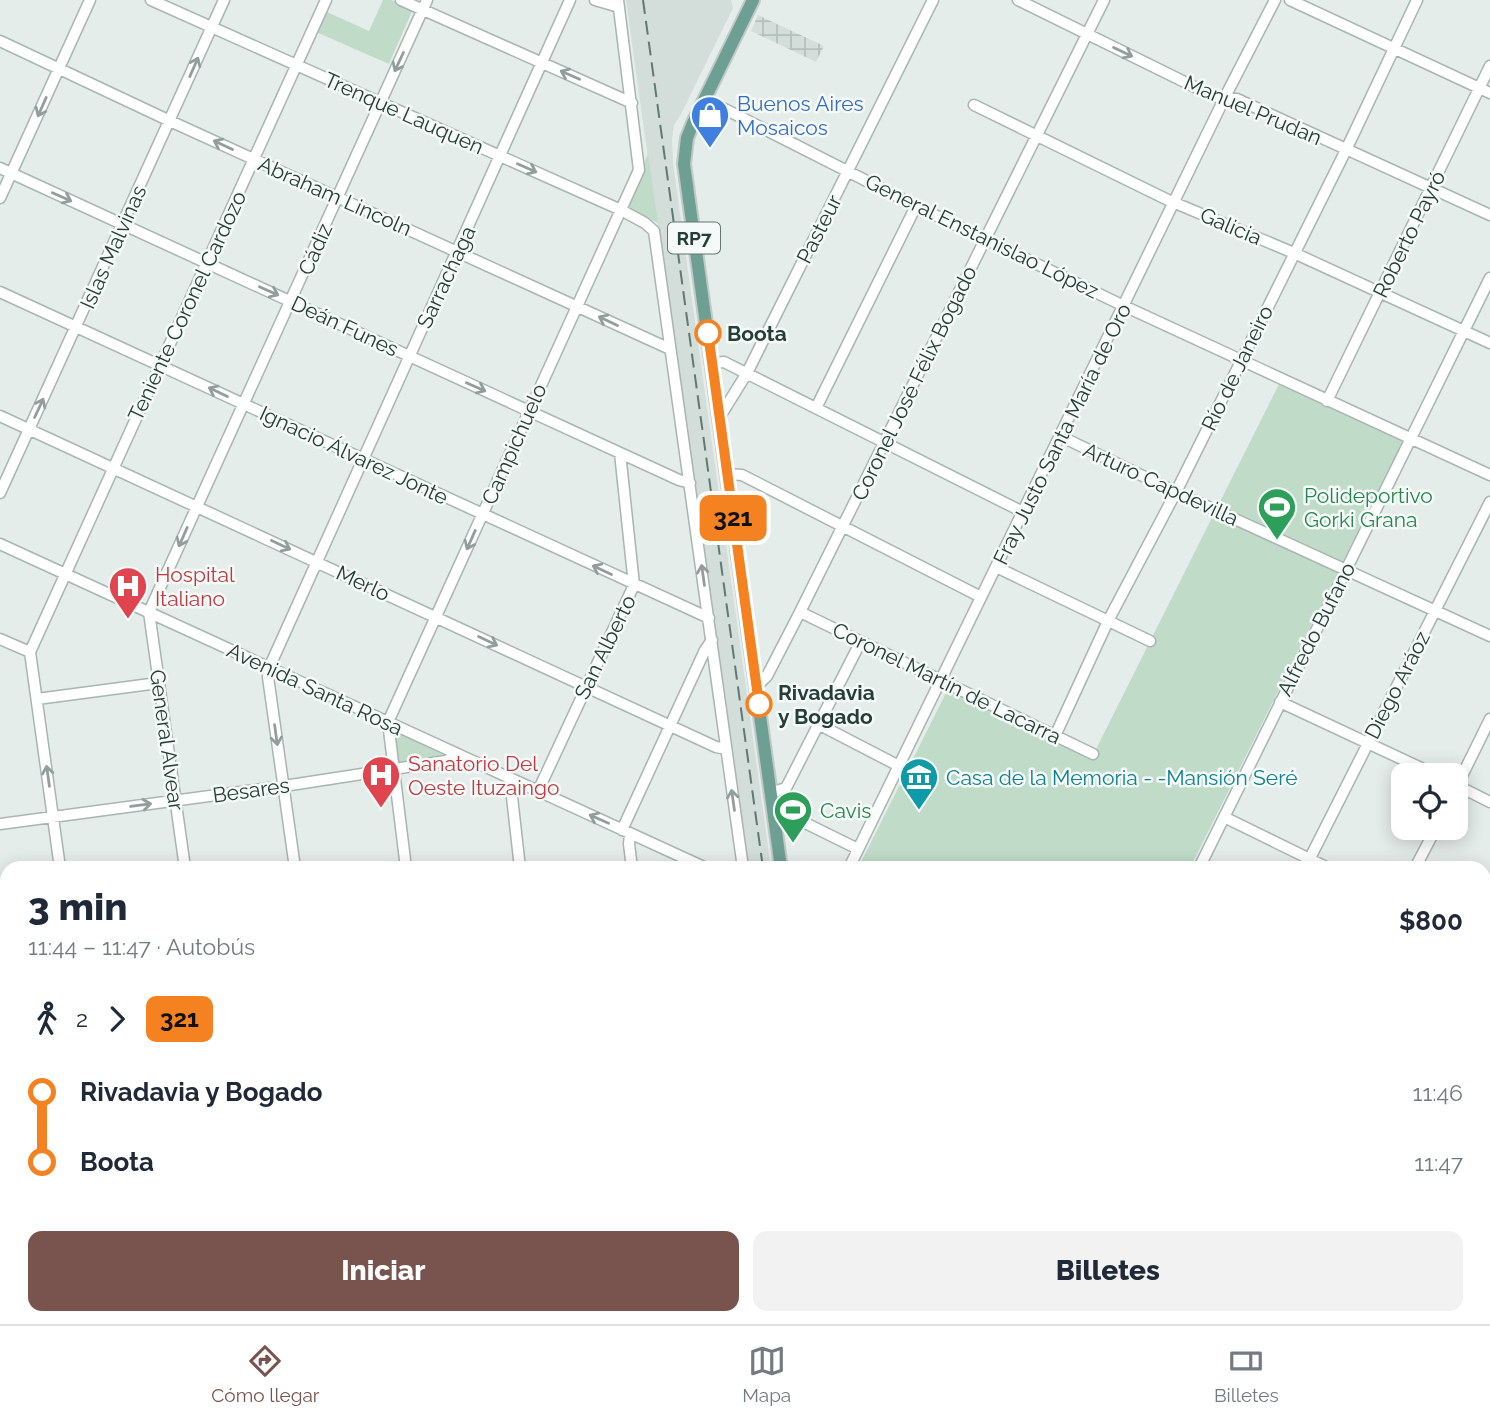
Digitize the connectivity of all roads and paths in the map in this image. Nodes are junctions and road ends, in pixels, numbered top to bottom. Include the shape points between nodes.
1 (90, 0) edge
2 (151, 0) edge
3 (223, 0) edge
4 (326, 0) edge
5 (401, 0) edge
6 (570, 0) edge
7 (595, 0) edge
8 (753, 0) edge
9 (933, 0) edge
10 (1018, 0) edge
11 (1104, 0) edge
12 (1275, 0) edge
13 (1290, 0) edge
14 (1417, 0) edge
15 (619, 4) edge
16 (425, 5) edge
17 (211, 28) junction
18 (1087, 34) junction
19 (0, 41) edge
20 (1393, 49) junction
21 (542, 63) junction
22 (297, 66) junction
23 (1490, 66) edge
24 (59, 69) junction
25 (1479, 88) junction
26 (1490, 93) edge
27 (1225, 97) junction
28 (705, 99) junction
29 (380, 103) junction
30 (632, 103) junction
31 (974, 105) dead end
32 (170, 121) junction
33 (1036, 136) junction
34 (1346, 149) junction
35 (501, 156) junction
36 (254, 159) junction
37 (0, 168) edge
38 (849, 170) junction
39 (11, 174) junction
40 (1432, 188) junction
41 (338, 197) junction
42 (0, 198) edge
43 (1175, 202) junction
44 (916, 206) junction
45 (621, 210) junction
46 (1490, 215) edge
47 (123, 224) junction
48 (985, 238) junction
49 (458, 252) junction
50 (1294, 253) junction
51 (207, 263) junction
52 (1490, 278) edge
53 (0, 292) edge
54 (1380, 292) junction
55 (292, 301) junction
56 (576, 306) junction
57 (1124, 306) junction
58 (77, 326) junction
59 (1464, 331) junction
60 (1490, 343) edge
61 (670, 349) junction
62 (410, 357) junction
63 (1241, 360) junction
64 (712, 363) junction
65 (160, 365) junction
66 (747, 373) junction
67 (1327, 401) junction
68 (243, 404) junction
69 (816, 408) junction
70 (530, 411) junction
71 (0, 416) edge
72 (719, 418) junction
73 (30, 429) junction
74 (1060, 436) junction
75 (1411, 437) junction
76 (885, 443) junction
77 (620, 453) junction
78 (362, 459) junction
79 (113, 468) junction
80 (727, 474) junction
81 (1490, 475) edge
82 (690, 483) junction
83 (0, 492) edge
84 (1176, 492) junction
85 (1490, 502) edge
86 (197, 506) junction
87 (1023, 512) junction
88 (482, 514) junction
89 (843, 527) junction
90 (0, 544) edge
91 (316, 561) junction
92 (996, 567) junction
93 (1346, 570) junction
94 (66, 574) junction
95 (635, 585) junction
96 (981, 597) junction
97 (1435, 610) junction
98 (149, 612) junction
99 (800, 612) junction
100 (436, 617) junction
101 (709, 618) junction
102 (1108, 621) junction
103 (1490, 636) edge
104 (0, 639) edge
105 (712, 640) junction
106 (1150, 641) dead end
107 (860, 643) junction
108 (30, 652) junction
109 (268, 668) junction
110 (941, 681) junction
111 (158, 683) junction
112 (586, 687) junction
113 (756, 687) junction
114 (37, 699) junction
115 (1280, 702) junction
116 (1490, 719) edge
117 (388, 722) junction
118 (818, 724) junction
119 (670, 725) junction
120 (1055, 736) junction
121 (1368, 742) junction
122 (726, 749) junction
123 (1093, 754) dead end
124 (458, 755) junction
125 (1411, 763) edge
126 (1468, 763) edge
127 (900, 766) junction
128 (394, 769) junction
129 (510, 779) junction
130 (284, 786) junction
131 (538, 791) junction
132 (1468, 792) edge
133 (770, 793) junction
134 (175, 801) junction
135 (1490, 802) edge
136 (773, 813) junction
137 (53, 817) junction
138 (1224, 817) junction
139 (0, 824) edge
140 (626, 831) junction
141 (1430, 840) edge
142 (858, 849) junction
143 (59, 861) edge
144 (184, 861) edge
145 (294, 861) edge
146 (405, 861) edge
147 (519, 861) edge
148 (631, 861) edge
149 (691, 861) edge
150 (742, 861) edge
151 (780, 861) edge
152 (852, 861) edge
153 (1202, 861) edge
154 (1303, 861) edge
155 (1308, 861) edge
156 (1419, 861) edge

1 - 24 street
2 - 17 street, Trenque Lauquen
3 - 17 street, Islas Malvinas
4 - 22 street, Teniente Coronel Cardozo
5 - 16 street
6 - 21 street, Sarrachaga
7 - 15 street
8 - 28 main road, RP7
9 - 38 street, Pasteur
10 - 18 street, Manuel Prudan
11 - 18 street, Coronel José Félix Bogado
12 - 27 street, Fray Justo Santa María de Oro
13 - 20 street
14 - 20 street, Río de Janeiro
15 - 30 street
16 - 21 street
16 -> 29 street, Cádiz
17 - 22 street, Trenque Lauquen
32 -> 17 street, Islas Malvinas
18 -> 27 street, Manuel Prudan via 1205,92
18 - 33 street, Coronel José Félix Bogado
19 - 24 street, Abraham Lincoln
20 - 25 street
20 - 34 street, Río de Janeiro
30 -> 21 street
21 - 35 street, Sarrachaga
22 - 29 street, Trenque Lauquen
22 - 36 street, Teniente Coronel Cardozo
23 - 25 street, Roberto Payró
24 - 32 street, Abraham Lincoln
24 -> 39 street
25 - 26 street
25 - 40 street, Roberto Payró
27 - 34 street, Manuel Prudan
27 - 43 street, Fray Justo Santa María de Oro
28 - 38 street, General Enstanislao López
28 - 64 main road, RP7 via 693,123 684,164
29 - 35 street, Trenque Lauquen
29 - 41 street, Cádiz
30 - 45 street, Campichuelo via 640,166
31 - 33 street, Galicia
36 -> 32 street, Abraham Lincoln
32 - 47 street, Islas Malvinas
33 - 43 street, Galicia
33 - 48 street, Coronel José Félix Bogado
34 - 40 street, Manuel Prudan
34 - 50 street, Río de Janeiro
35 -> 45 street, Trenque Lauquen
35 - 49 street, Sarrachaga
36 - 41 street, Abraham Lincoln
36 - 51 street, Teniente Coronel Cardozo
37 - 39 street, Deán Funes
38 - 44 street, General Enstanislao López
38 - 66 street, Pasteur
39 - 42 street
39 -> 47 street, Deán Funes
40 - 46 street, Manuel Prudan
40 - 54 street, Roberto Payró
41 - 49 street, Abraham Lincoln
41 - 55 street, Cádiz
43 - 50 street, Galicia
43 - 57 street, Fray Justo Santa María de Oro
44 - 48 street, General Enstanislao López
44 - 69 street
45 - 56 street, Campichuelo
45 - 61 street, Trenque Lauquen via 654,231
47 - 51 street, Deán Funes
47 - 58 street, Islas Malvinas
48 - 57 street, General Enstanislao López
48 - 76 street, Coronel José Félix Bogado
49 - 56 street, Abraham Lincoln
49 - 62 street, Sarrachaga
50 - 54 street, Galicia
50 - 63 street, Río de Janeiro
51 -> 55 street, Deán Funes
51 - 65 street, Teniente Coronel Cardozo
52 - 59 street, Alfredo Bufano
53 - 58 street, Ignacio Álvarez Jonte
54 - 59 street, Galicia
54 - 67 street, Roberto Payró
55 - 62 street, Deán Funes
55 - 68 street, Cádiz
61 -> 56 street, Abraham Lincoln
56 - 70 street, Campichuelo
57 - 63 street, General Enstanislao López
57 - 74 street, Fray Justo Santa María de Oro
58 - 65 street, Ignacio Álvarez Jonte
73 -> 58 street, Islas Malvinas
59 - 60 street, Galicia
59 - 75 street, Alfredo Bufano
61 - 82 street
62 -> 70 street, Deán Funes
62 - 78 street, Sarrachaga
63 - 67 street, General Enstanislao López
63 - 84 street, Río de Janeiro
64 - 66 street via 724,362
64 - 72 main road, RP7
68 -> 65 street, Ignacio Álvarez Jonte
65 - 79 street, Teniente Coronel Cardozo
66 - 69 street
66 - 72 street, Pasteur
67 - 75 street, General Enstanislao López
68 - 78 street, Ignacio Álvarez Jonte
68 - 86 street, Cádiz
69 - 76 street
70 - 77 street, Deán Funes
70 - 88 street, Campichuelo
71 - 73 street, Merlo
72 - 80 main road, RP7
73 - 79 street, Merlo
73 - 83 street, Islas Malvinas
74 - 84 street, Arturo Capdevilla
74 - 87 street, Fray Justo Santa María de Oro
75 - 81 street, General Enstanislao López
75 - 93 street, Alfredo Bufano
76 - 87 street
76 - 89 street, Coronel José Félix Bogado
77 - 82 street, Deán Funes
77 - 95 street, San Alberto
78 - 88 street, Ignacio Álvarez Jonte
78 - 91 street, Sarrachaga
79 - 86 street, Merlo
79 - 94 street, Teniente Coronel Cardozo
80 - 89 street via 742,475
80 - 113 main road, RP7
101 -> 82 street
84 - 93 street, Arturo Capdevilla
84 - 102 street, Río de Janeiro
85 - 97 street, Diego Aráoz
86 -> 91 street, Merlo
86 -> 98 street, Cádiz
87 - 92 street, Fray Justo Santa María de Oro
95 -> 88 street, Ignacio Álvarez Jonte
88 -> 100 street, Campichuelo
89 - 96 street
89 - 99 street, Coronel José Félix Bogado
90 - 94 street, Avenida Santa Rosa
91 - 100 street, Merlo
91 - 109 street, Sarrachaga
92 - 96 street, Fray Justo Santa María de Oro
92 - 102 street
93 - 97 street, Arturo Capdevilla
93 - 115 street, Alfredo Bufano
94 - 98 street, Avenida Santa Rosa
94 - 108 street, Teniente Coronel Cardozo
95 - 101 street, Ignacio Álvarez Jonte
95 - 112 street, San Alberto
96 - 110 street, Fray Justo Santa María de Oro
97 - 103 street, Arturo Capdevilla
97 - 121 street, Diego Aráoz
98 - 109 street, Avenida Santa Rosa
98 - 111 street, General Alvear
99 - 107 street, Coronel Martín de Lacarra
99 - 113 street, Coronel José Félix Bogado via 767,676
100 -> 112 street, Merlo
100 - 117 street, Campichuelo
101 - 105 street
102 - 106 street
102 - 120 street, Río de Janeiro
104 - 108 street
105 - 119 street
105 - 122 street
107 - 110 street, Coronel Martín de Lacarra
107 - 118 street
108 - 114 street
109 - 117 street, Avenida Santa Rosa
109 -> 130 street
110 - 120 street, Coronel Martín de Lacarra
110 - 127 street, Fray Justo Santa María de Oro
111 - 114 street
111 - 134 street, General Alvear
112 - 119 street, Merlo
112 - 131 street, San Alberto
113 - 133 main road, RP7
137 -> 114 street
115 - 121 street
115 - 138 street, Alfredo Bufano
116 - 126 street
117 - 124 street, Avenida Santa Rosa
117 - 128 street
118 - 127 street
118 - 133 street via 786,788
119 - 122 street, Merlo
119 - 140 street
120 - 123 street, Coronel Martín de Lacarra
121 - 125 street
121 - 155 street, Diego Aráoz
150 -> 122 street
124 - 128 street, Besares
124 - 129 street, Avenida Santa Rosa
127 - 142 street, Fray Justo Santa María de Oro
128 - 130 street, Besares
128 - 146 street
129 - 131 street, Avenida Santa Rosa
129 - 147 street
130 - 134 street, Besares
130 - 145 street
140 -> 131 street, Avenida Santa Rosa
132 - 135 street
133 - 136 main road, RP7
137 -> 134 street, Besares
134 - 144 street, General Alvear
136 - 142 street via 789,815
136 - 151 main road, RP7
137 - 139 street, Besares
137 - 143 street
138 - 153 street, Alfredo Bufano
138 - 154 street
140 - 148 street
140 - 149 street, Avenida Santa Rosa
141 - 156 street
142 - 152 street, Fray Justo Santa María de Oro

